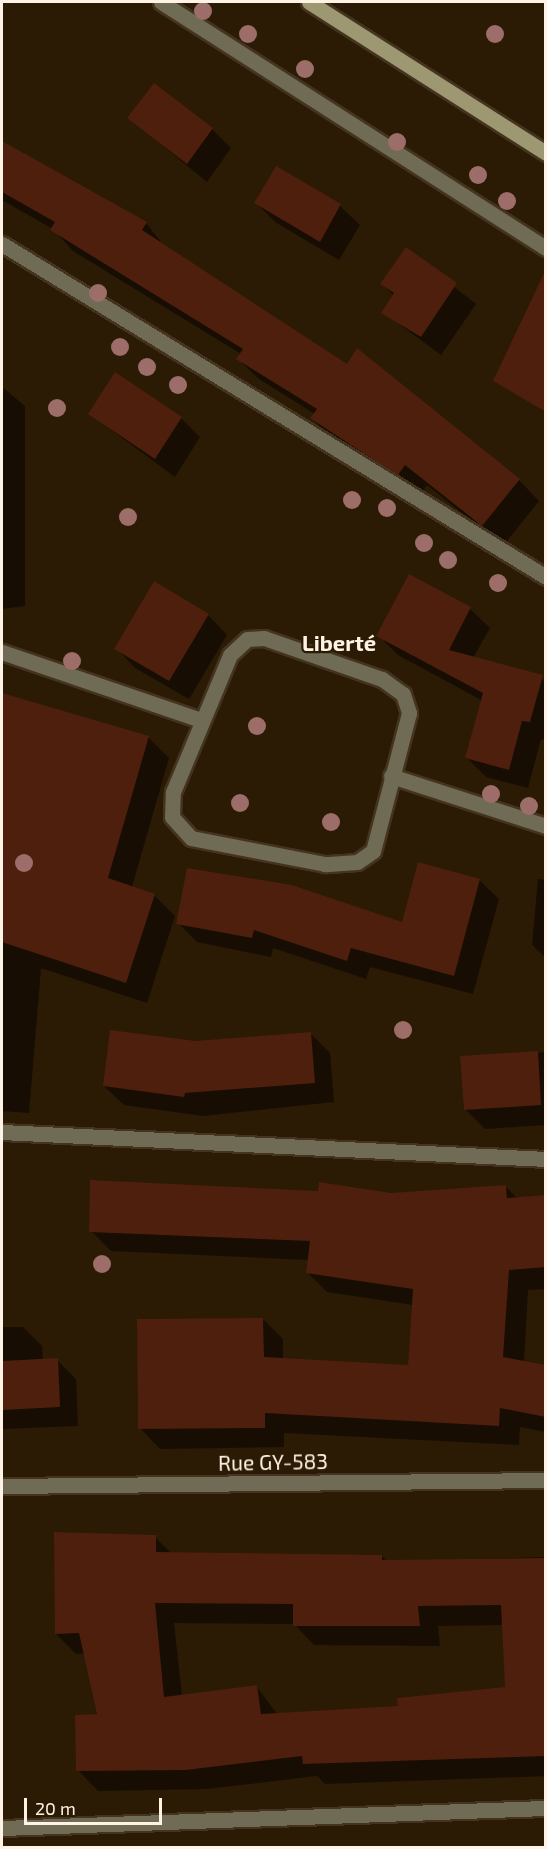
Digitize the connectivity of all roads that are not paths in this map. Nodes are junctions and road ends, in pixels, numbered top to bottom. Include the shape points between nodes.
1 (160, 2) edge
2 (309, 2) edge
3 (546, 153) edge
4 (2, 244) edge
5 (546, 248) edge
6 (546, 577) edge
7 (2, 652) edge
8 (201, 720) junction
9 (391, 776) junction
10 (546, 826) edge
11 (2, 1132) edge
12 (546, 1159) edge
13 (546, 1480) edge
14 (2, 1486) edge
15 (546, 1808) edge
16 (2, 1828) edge

1 - 5 street
2 - 3 main road
4 - 6 street
7 - 8 street
8 - 9 street via 230,655 247,639 264,638 382,678 403,694 409,713
8 - 9 street via 173,792 172,817 191,838 325,864 357,862 373,851
9 - 10 street
11 - 12 street
13 - 14 street, Rue GY-583
15 - 16 street

